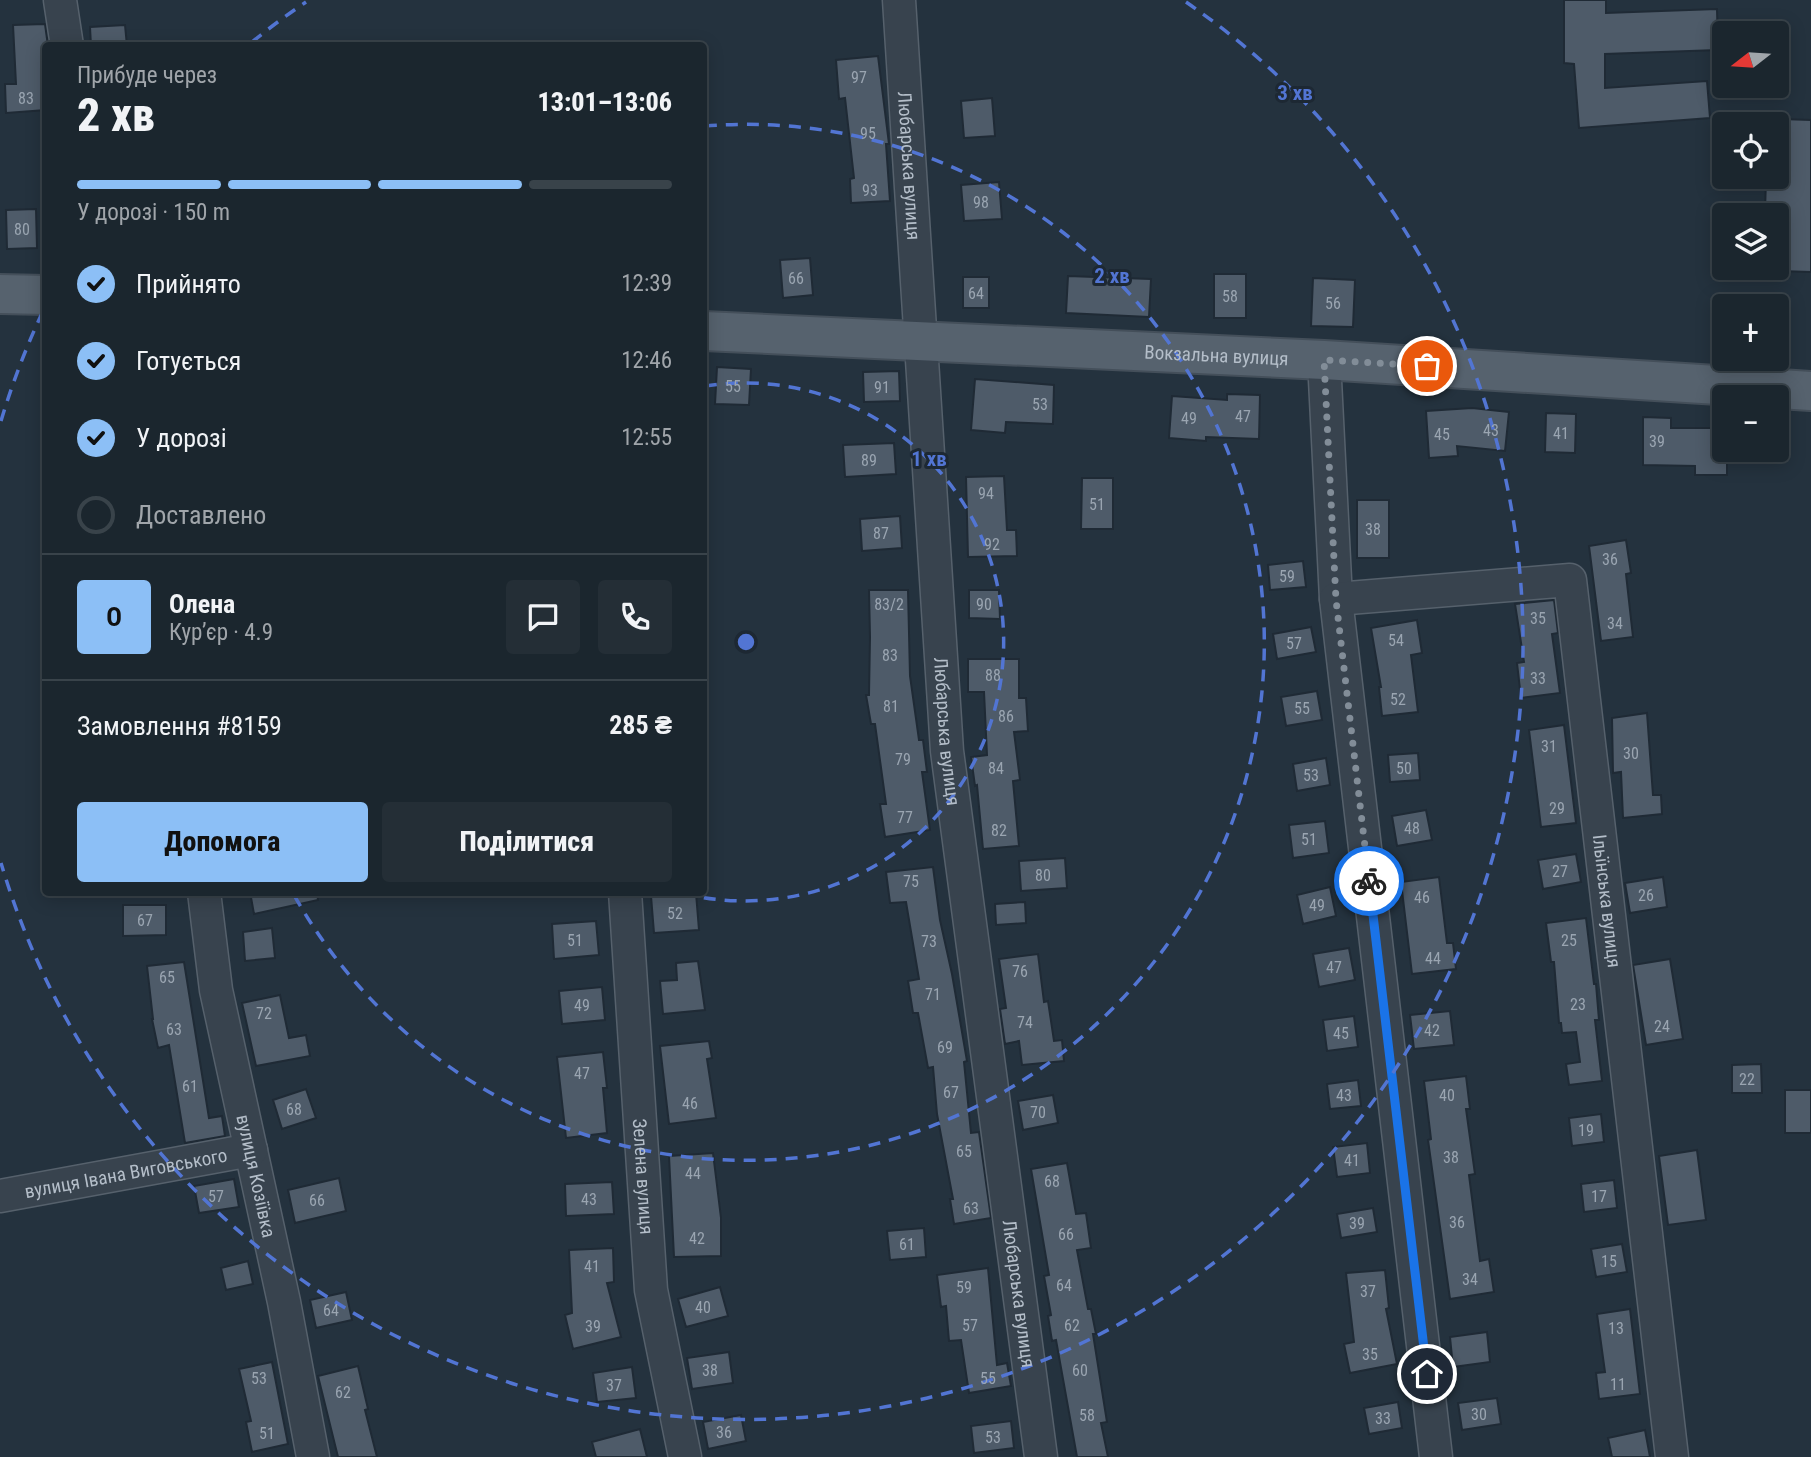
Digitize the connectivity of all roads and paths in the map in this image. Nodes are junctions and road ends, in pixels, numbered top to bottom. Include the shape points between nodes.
1 (60, 0) edge
2 (900, 0) edge
3 (65, 42) edge
4 (0, 294) edge
5 (42, 295) edge
6 (707, 331) edge
7 (922, 340) junction
8 (1324, 360) junction
9 (1811, 391) edge
10 (1336, 600) junction
11 (204, 896) edge
12 (625, 896) edge
13 (251, 1150) junction
14 (0, 1196) edge
15 (313, 1457) edge
16 (685, 1457) edge
17 (1041, 1457) edge
18 (1437, 1457) edge
19 (1672, 1457) edge

1 - 3 street
2 - 7 street, Любарська вулиця
4 - 5 main road
6 - 7 main road, Вокзальна вулиця
7 - 8 main road, Вокзальна вулиця
7 - 17 street, Любарська вулиця via 947,751
8 - 9 main road, Вокзальна вулиця
8 - 10 street
10 - 18 street
10 - 19 street, Ільїнська вулиця via 1570,580
11 - 13 street, вулиця Козіївка via 216,990
12 - 16 street, Зелена вулиця via 651,1290
13 - 14 street, вулиця Івана Виговського
13 - 15 street, вулиця Козіївка

